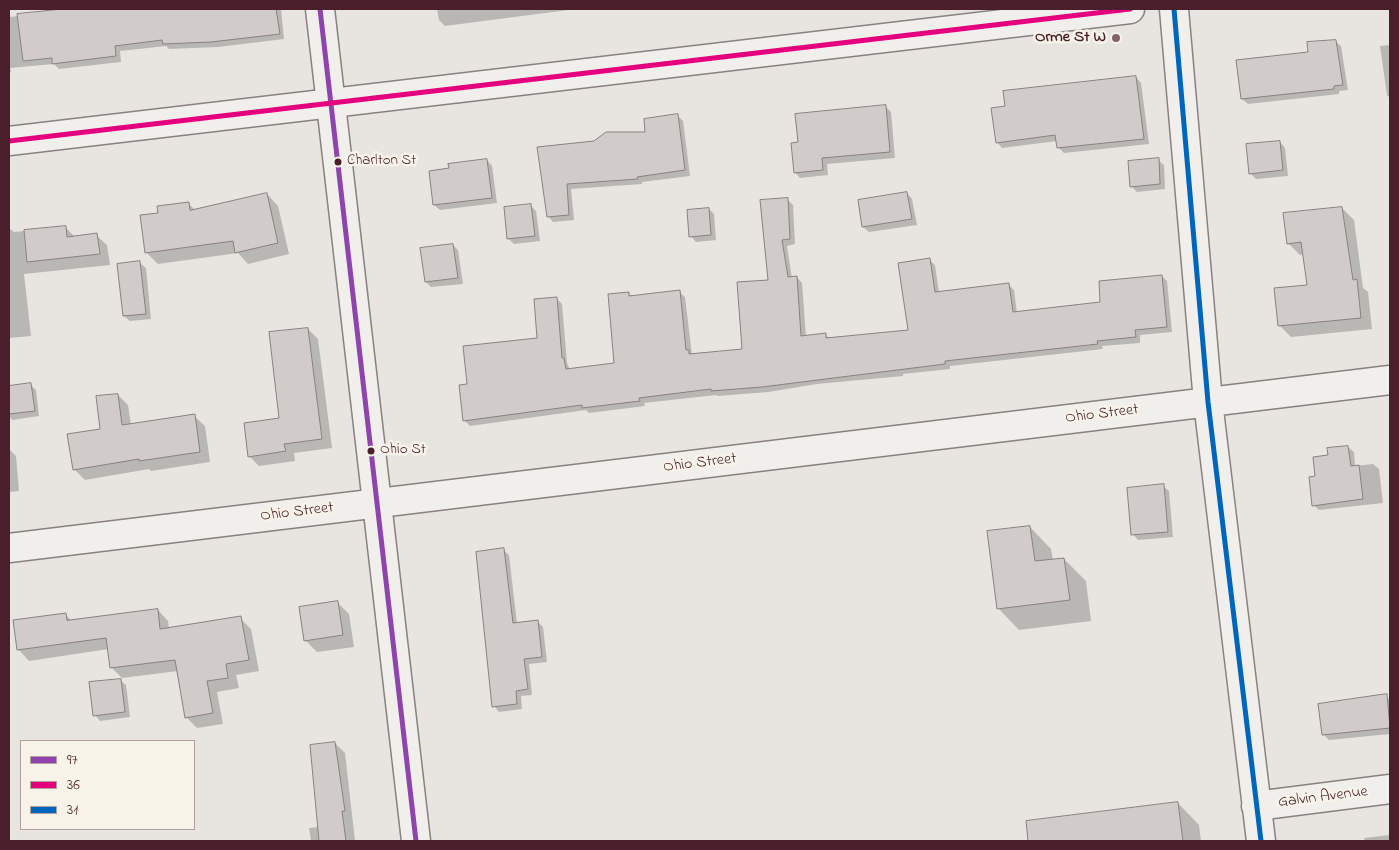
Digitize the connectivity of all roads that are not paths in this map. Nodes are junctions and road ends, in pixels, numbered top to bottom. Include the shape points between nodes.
1 (320, 9) edge
2 (1130, 9) edge
3 (1174, 9) edge
4 (331, 102) junction
5 (9, 141) edge
6 (1390, 380) edge
7 (1208, 402) junction
8 (376, 504) junction
9 (9, 548) edge
10 (1390, 790) edge
11 (1256, 806) junction
12 (416, 841) edge
13 (1261, 841) edge

1 - 4 street
2 - 4 street
3 - 7 street
4 - 5 street
4 - 8 street
6 - 7 street, Ohio Street
7 - 8 street, Ohio Street
7 - 11 street
8 - 9 street, Ohio Street
8 - 12 street
10 - 11 street, Galvin Avenue
11 - 13 street

